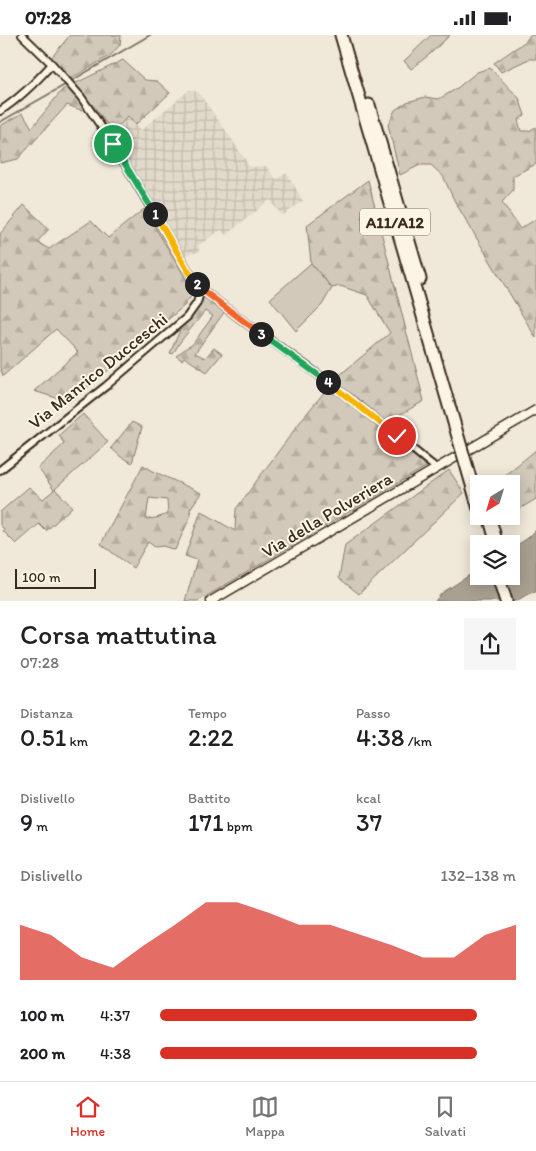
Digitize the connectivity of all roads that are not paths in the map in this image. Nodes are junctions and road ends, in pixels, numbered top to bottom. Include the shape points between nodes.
1 (22, 35) edge
2 (340, 35) edge
3 (348, 35) edge
4 (52, 64) junction
5 (0, 111) edge
6 (201, 289) junction
7 (453, 407) junction
8 (536, 410) edge
9 (1, 467) edge
10 (436, 468) junction
11 (470, 475) edge
12 (476, 475) edge
13 (501, 585) edge
14 (509, 585) edge
15 (211, 601) edge
16 (506, 601) edge
17 (514, 601) edge

1 - 4 street
2 - 7 highway, A11/A12
3 - 7 highway, A11/A12
4 - 5 street via 16,101
4 - 6 street via 81,97 113,144
6 - 9 street, Via Manrico Ducceschi via 197,303 187,317 106,386
6 - 10 street via 358,405
7 - 11 highway, A11/A12, bridge
7 - 12 highway, A11/A12
8 - 10 street, Via della Polveriera
10 - 15 street, Via della Polveriera
13 - 16 highway
14 - 17 highway

